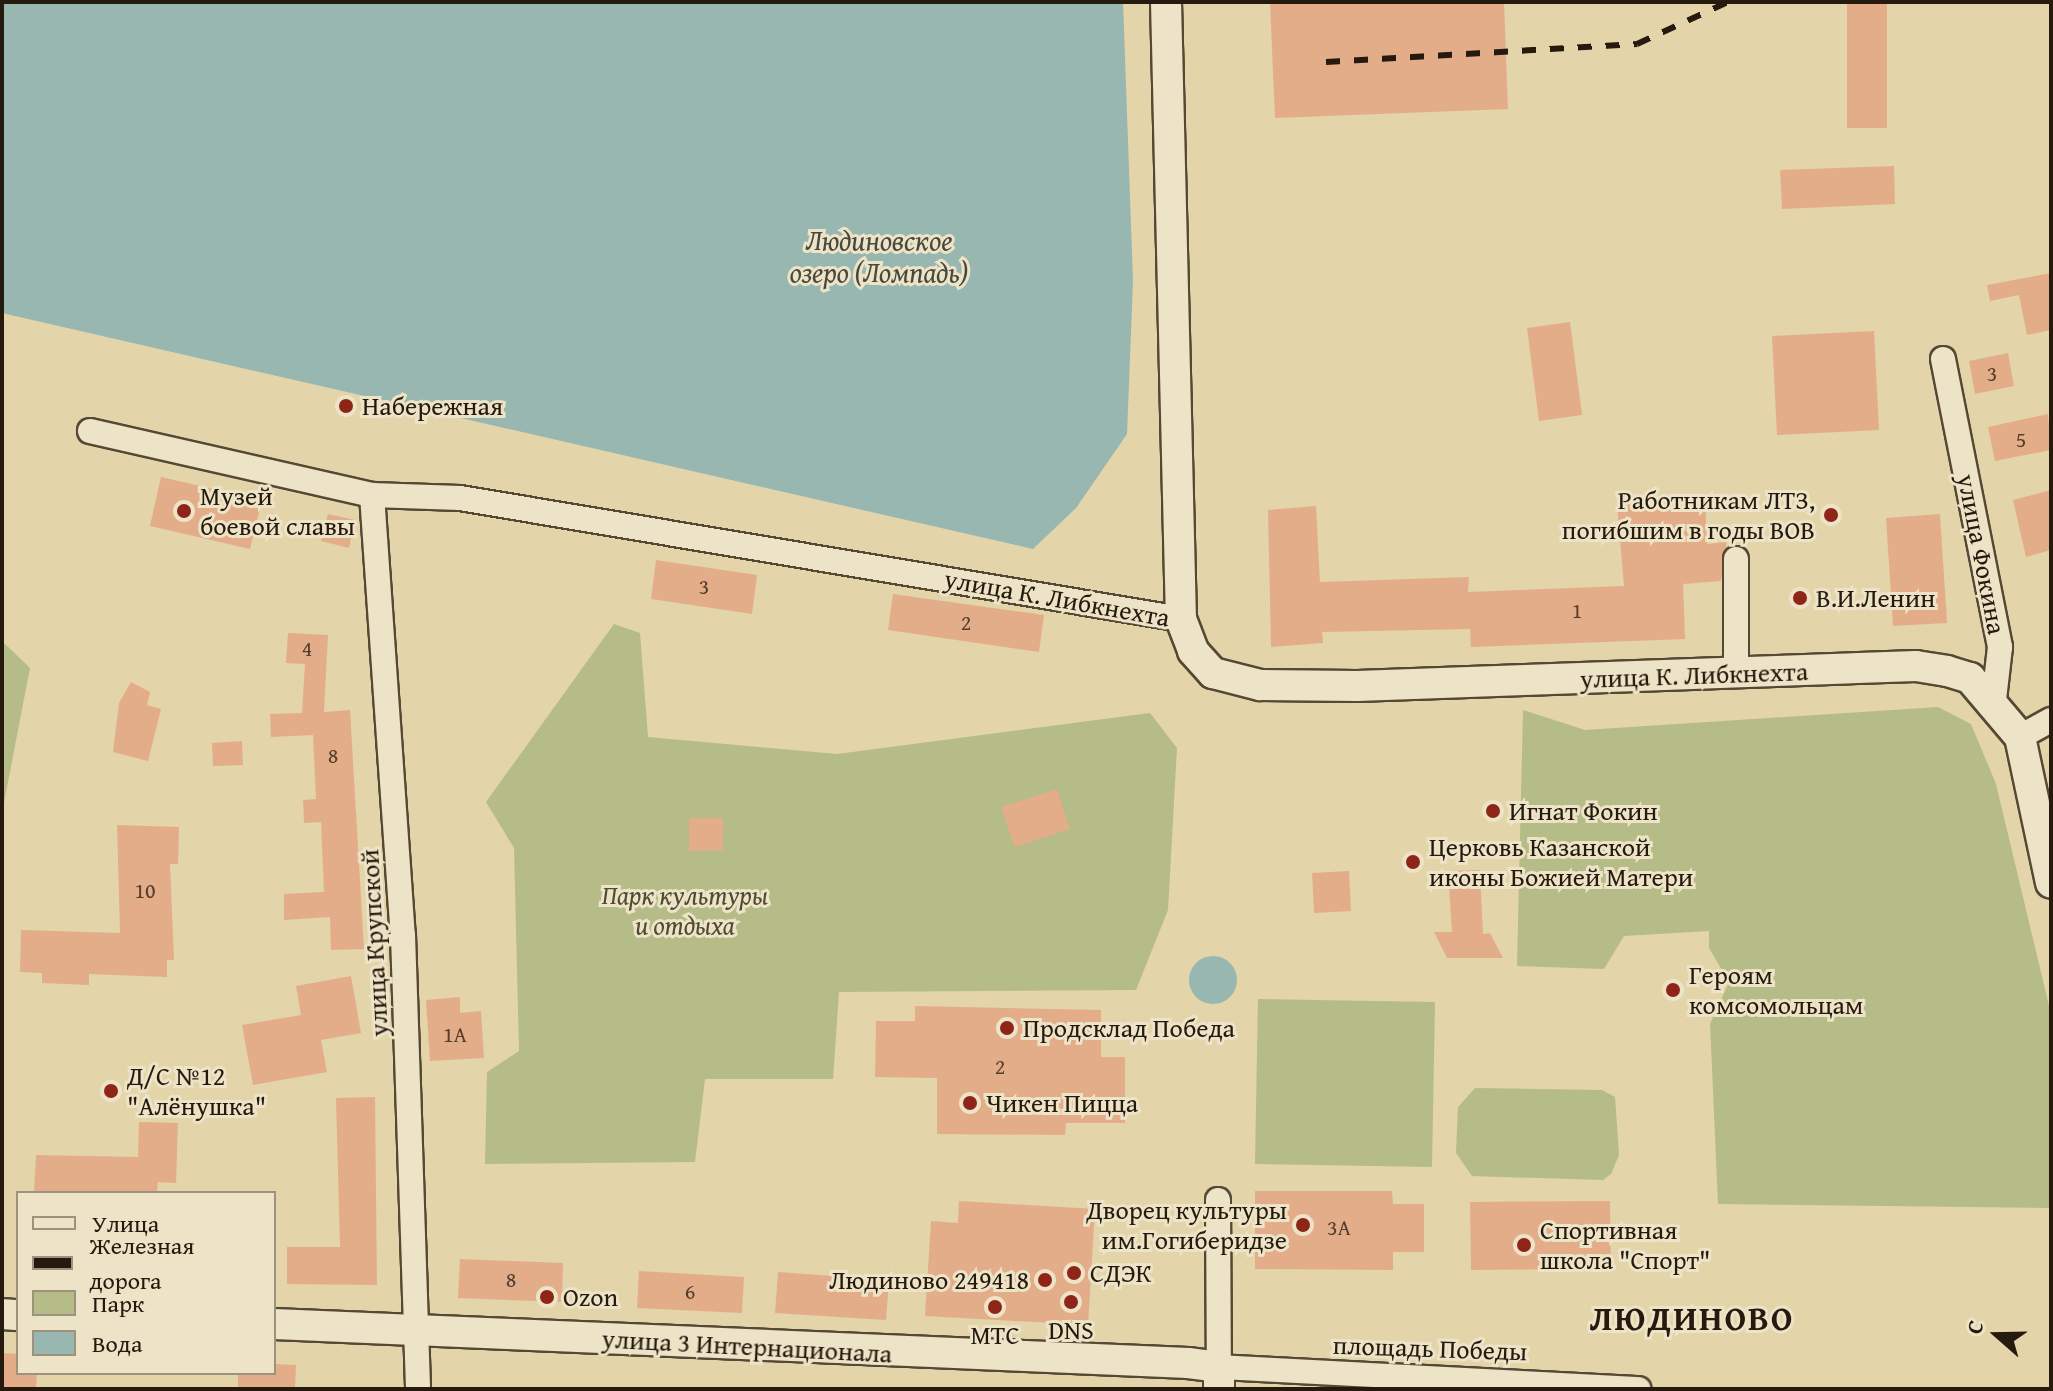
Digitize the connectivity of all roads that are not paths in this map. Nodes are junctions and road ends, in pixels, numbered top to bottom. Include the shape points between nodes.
1 (1166, 2) edge
2 (1943, 359) dead end
3 (90, 431) dead end
4 (372, 495) junction
5 (1736, 559) dead end
6 (1181, 619) junction
7 (1736, 672) junction
8 (1994, 700) junction
9 (2051, 720) edge
10 (2020, 737) junction
11 (2051, 883) edge
12 (1218, 1200) dead end
13 (276, 1324) edge
14 (418, 1329) junction
15 (1219, 1378) edge
16 (418, 1389) edge
17 (1638, 1389) edge

1 - 6 street
2 - 8 street, улица Фокина via 2000,647
3 - 4 street, улица К. Либкнехта
4 - 6 street, улица К. Либкнехта via 460,498
4 - 14 street, улица Крупской via 403,935
5 - 7 street
6 - 7 street, улица К. Либкнехта via 1193,651 1213,673 1260,685
7 - 8 street, улица К. Либкнехта via 1916,666 1970,678
8 - 10 street
9 - 10 street
10 - 11 street
12 - 15 street
13 - 14 street, улица 3 Интернационала
14 - 15 street, улица 3 Интернационала
14 - 16 street, улица Крупской
15 - 17 street, площадь Победы

